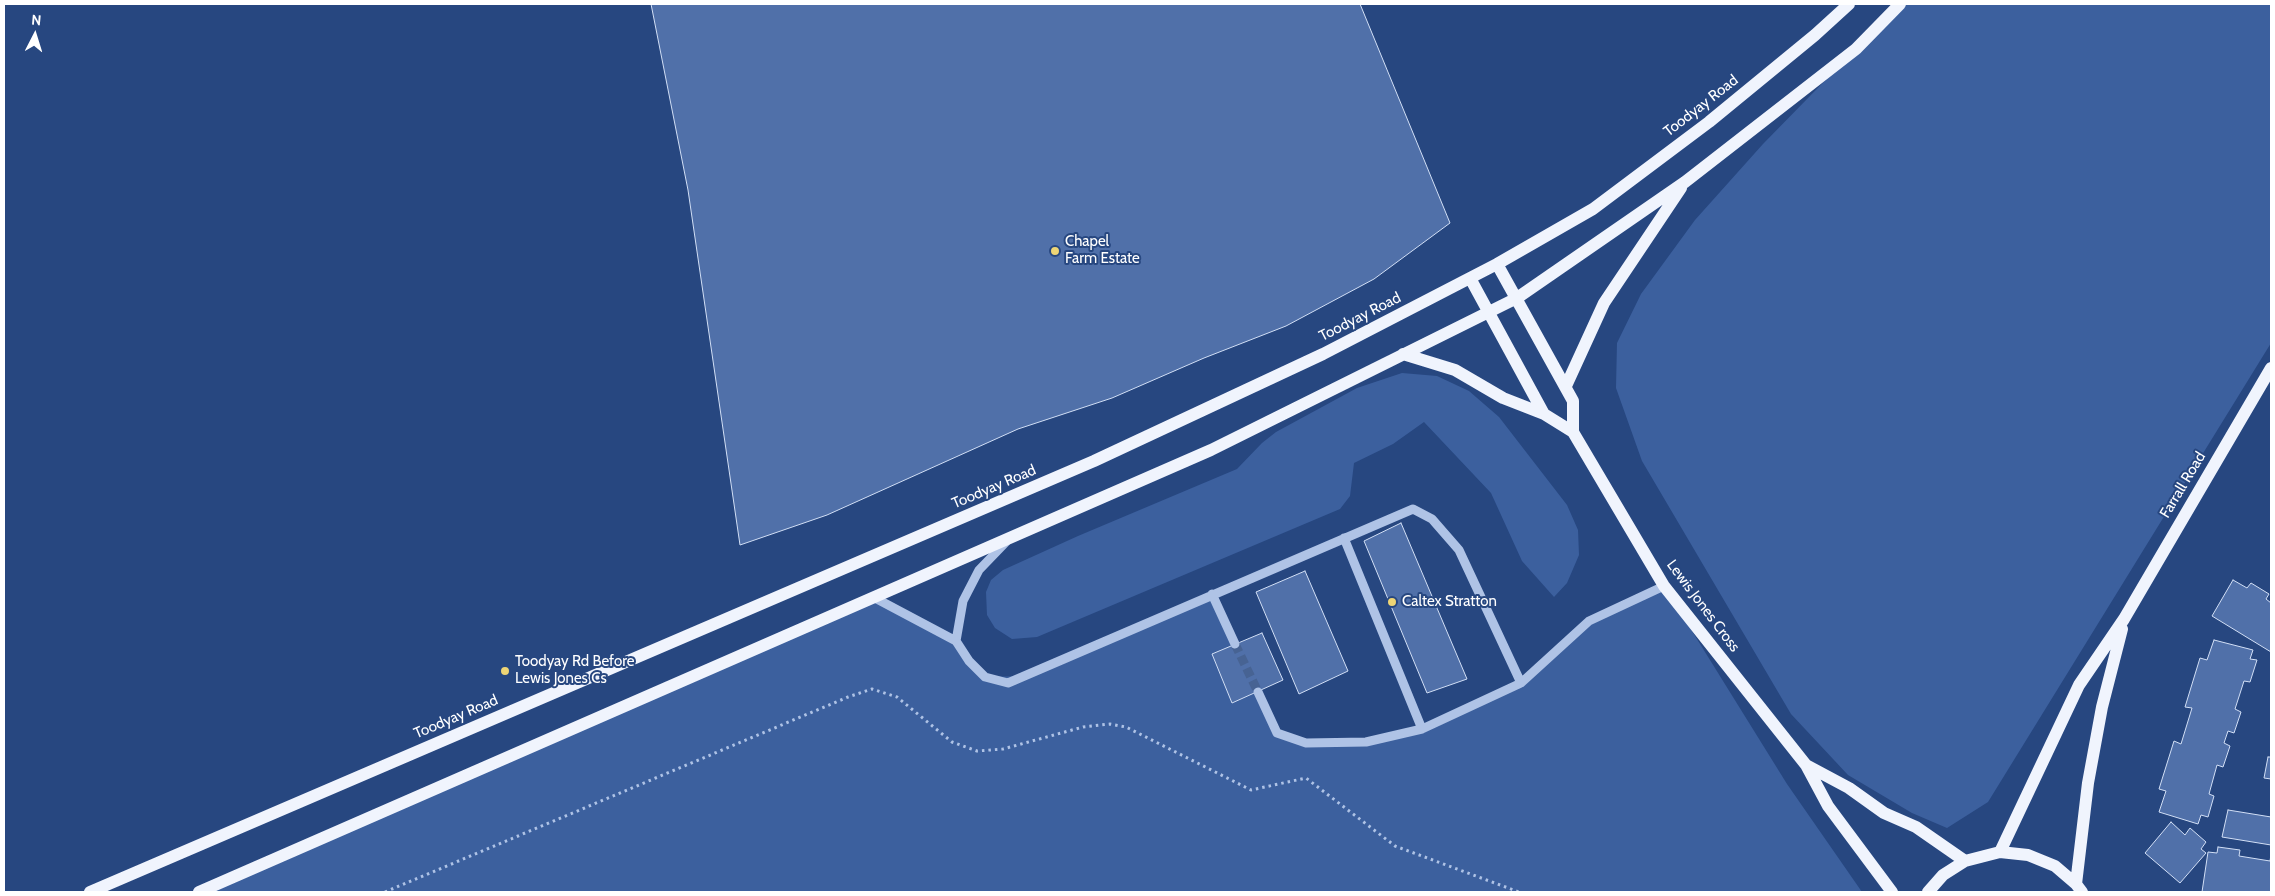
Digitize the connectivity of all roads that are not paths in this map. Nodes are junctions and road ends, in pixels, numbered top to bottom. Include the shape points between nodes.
1 (1849, 4) edge
2 (1900, 4) edge
3 (1685, 182) junction
4 (1497, 264) junction
5 (1470, 278) junction
6 (1517, 298) junction
7 (1489, 312) junction
8 (1404, 354) junction
9 (2271, 368) edge
10 (1566, 386) junction
11 (1544, 414) junction
12 (1573, 432) junction
13 (1344, 538) junction
14 (1009, 539) junction
15 (1664, 586) junction
16 (1212, 594) junction
17 (875, 598) junction
18 (2124, 619) junction
19 (956, 641) junction
20 (1236, 644) tunnel mouth
21 (1521, 683) junction
22 (1258, 692) tunnel mouth
23 (1422, 729) junction
24 (1806, 765) junction
25 (2000, 852) junction
26 (1965, 861) junction
27 (2079, 888) edge
28 (90, 892) edge
29 (199, 892) edge
30 (1892, 892) edge
31 (1928, 892) edge

1 - 4 main road, Toodyay Road via 1709,122 1593,210
2 - 3 main road via 1856,49
3 - 6 main road
3 - 10 main road via 1604,303
4 - 5 main road, Toodyay Road
4 - 6 main road
5 - 7 main road, Lewis Jones Cross
5 - 28 main road, Toodyay Road via 1323,354 1094,461
6 - 7 main road
6 - 10 main road
7 - 8 main road
7 - 11 main road, Lewis Jones Cross
8 - 11 main road via 1455,370 1504,398
8 - 14 main road via 1211,450
9 - 18 main road, Farrall Road
10 - 12 main road via 1573,401
11 - 12 main road, Lewis Jones Cross
12 - 15 main road, Lewis Jones Cross
13 - 16 lane
13 - 21 lane via 1413,509 1432,519 1459,550
13 - 23 lane
14 - 17 main road
14 - 19 lane via 979,570 963,601
15 - 21 lane via 1589,621
15 - 24 main road, Lewis Jones Cross
16 - 19 lane via 1008,683 985,677
16 - 20 lane
17 - 19 lane
17 - 29 main road
18 - 25 main road, Farrall Road via 2079,685
18 - 27 main road, Farrall Road via 2102,707 2088,783
21 - 23 lane
22 - 23 lane via 1277,733 1306,743 1366,742
24 - 26 main road, Lewis Jones Cross via 1884,813 1916,826
24 - 30 main road, Lewis Jones Cross via 1828,806
25 - 26 main road, Farrall Road
25 - 27 main road, Farrall Road via 2028,855 2054,866
26 - 31 main road, Farrall Road via 1943,875

